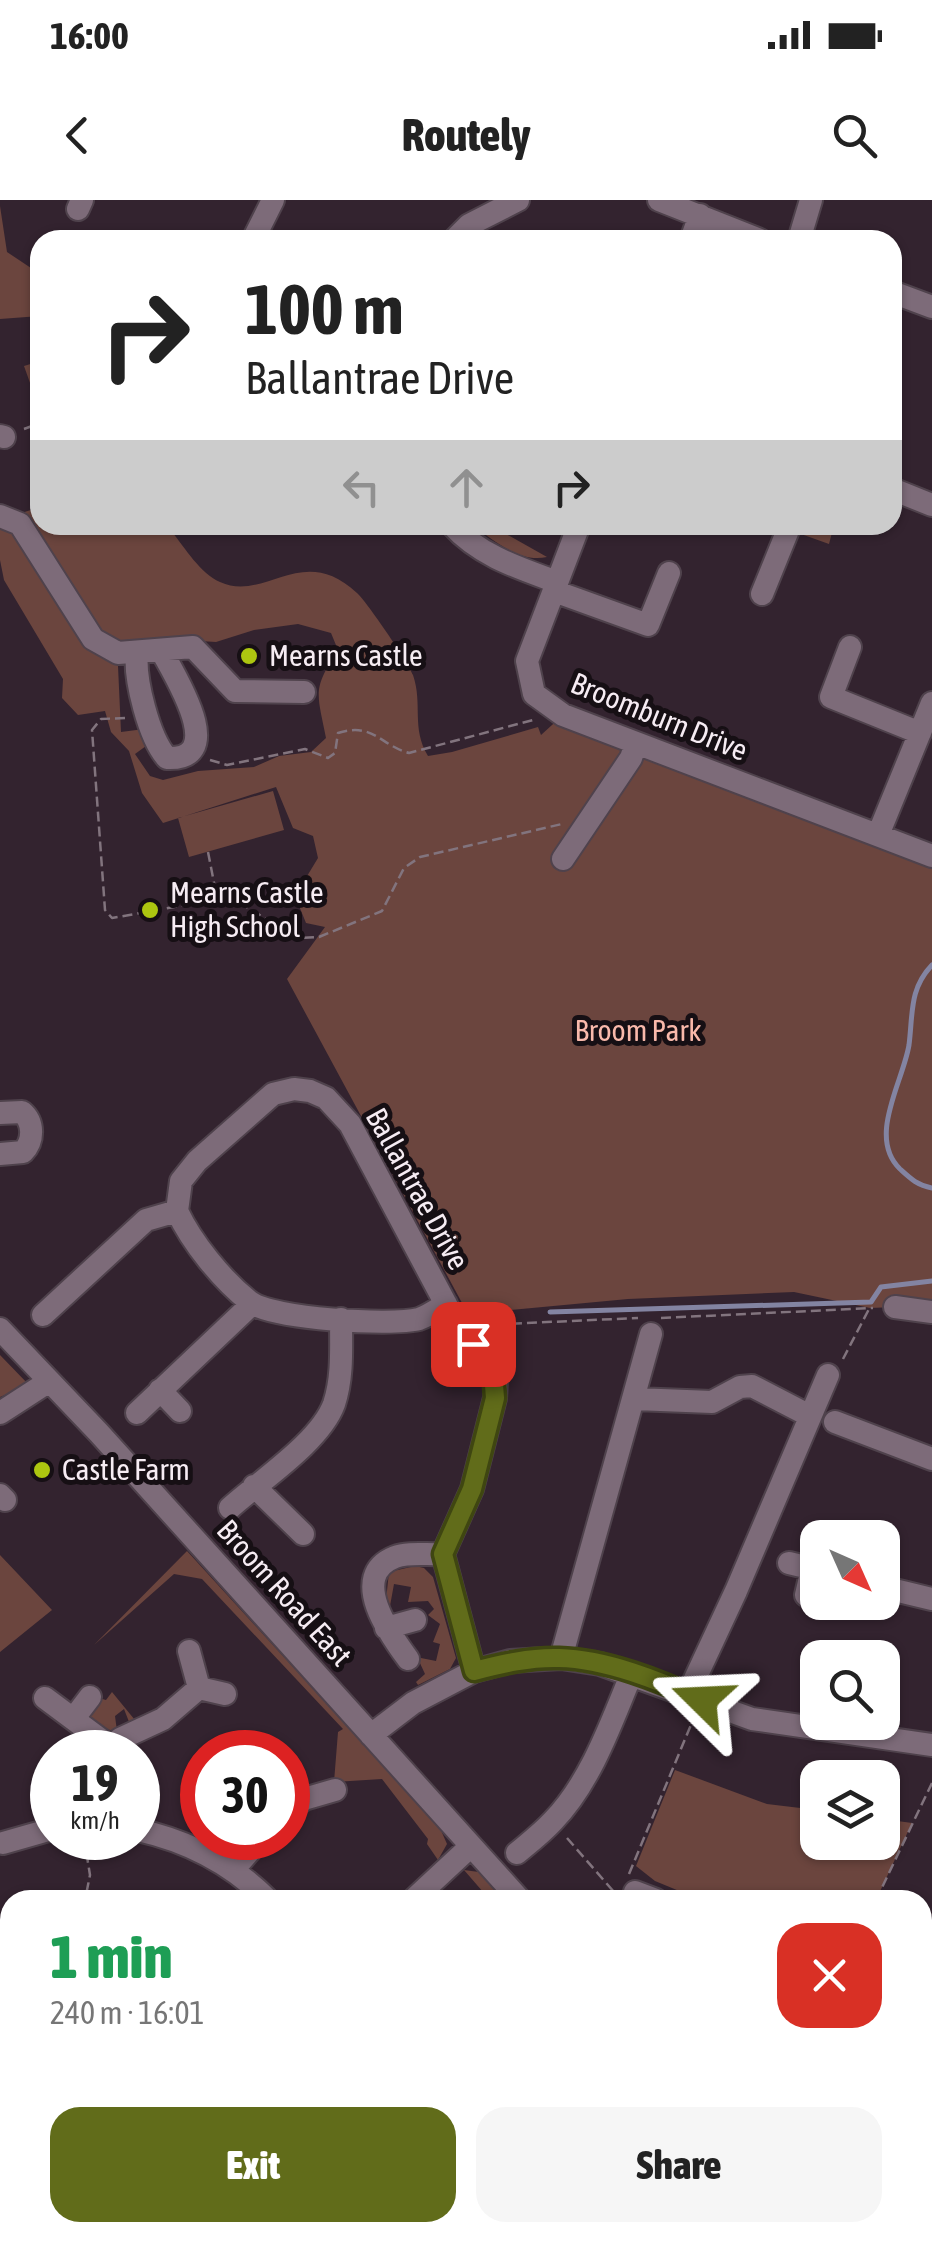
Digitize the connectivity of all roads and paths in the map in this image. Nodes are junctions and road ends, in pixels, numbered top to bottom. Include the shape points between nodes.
1 (273, 200) edge
2 (518, 200) edge
3 (659, 200) edge
4 (811, 200) edge
5 (700, 216) junction
6 (258, 230) edge
7 (465, 230) edge
8 (695, 230) edge
9 (735, 230) edge
10 (803, 230) edge
11 (902, 296) edge
12 (932, 306) edge
13 (902, 494) edge
14 (932, 505) edge
15 (0, 516) edge
16 (461, 535) edge
17 (575, 535) edge
18 (786, 535) edge
19 (668, 573) dead end
20 (556, 587) junction
21 (762, 594) dead end
22 (850, 647) dead end
23 (161, 650) junction
24 (137, 652) junction
25 (304, 692) dead end
26 (932, 703) edge
27 (550, 706) junction
28 (146, 714) junction
29 (920, 733) junction
30 (636, 743) junction
31 (188, 754) junction
32 (568, 822) dead end
33 (878, 835) junction
34 (208, 852) dead end
35 (932, 856) edge
36 (563, 858) dead end
37 (217, 898) junction
38 (0, 1113) edge
39 (0, 1154) edge
40 (176, 1212) junction
41 (252, 1304) junction
42 (446, 1304) junction
43 (894, 1306) joint
44 (870, 1308) junction
45 (932, 1312) edge
46 (43, 1315) dead end
47 (341, 1319) junction
48 (458, 1326) junction
49 (0, 1329) edge
50 (651, 1334) dead end
51 (828, 1374) joint
52 (48, 1382) junction
53 (160, 1390) junction
54 (635, 1399) junction
55 (180, 1411) dead end
56 (137, 1412) dead end
57 (0, 1413) edge
58 (808, 1416) junction
59 (835, 1422) dead end
60 (932, 1458) edge
61 (254, 1486) junction
62 (230, 1508) dead end
63 (303, 1534) dead end
64 (443, 1554) junction
65 (900, 1591) edge
66 (932, 1599) edge
67 (415, 1620) dead end
68 (386, 1628) junction
69 (189, 1651) dead end
70 (561, 1658) junction
71 (408, 1659) dead end
72 (474, 1671) junction
73 (631, 1674) junction
74 (200, 1688) junction
75 (226, 1694) dead end
76 (90, 1697) dead end
77 (695, 1697) junction
78 (45, 1698) dead end
79 (74, 1718) junction
80 (88, 1730) edge
81 (139, 1730) edge
82 (371, 1735) junction
83 (932, 1745) edge
84 (932, 1783) edge
85 (334, 1790) dead end
86 (310, 1800) edge
87 (552, 1822) junction
88 (30, 1835) edge
89 (160, 1835) edge
90 (1, 1841) edge
91 (471, 1846) junction
92 (517, 1853) dead end
93 (88, 1860) edge
94 (241, 1860) edge
95 (232, 1870) junction
96 (87, 1890) edge
97 (256, 1890) edge
98 (424, 1890) edge
99 (511, 1890) edge
100 (633, 1890) edge
101 (634, 1890) edge
102 (881, 1890) edge

1 - 6 street
2 - 7 street
3 - 5 street
4 - 10 street
5 - 8 street
5 - 9 street
11 - 12 street
13 - 14 street
15 - 24 street via 20,524 94,639 118,652
16 - 20 street
17 - 20 street, Broomburn Drive
18 - 21 street
19 - 20 street via 648,625
20 - 27 street, Broomburn Drive via 528,662 534,694
22 - 29 street via 831,696
23 - 24 street
23 - 25 street via 193,647 235,691
23 - 31 street via 197,728
24 - 28 street via 134,672
26 - 29 street
27 - 30 street, Broomburn Drive
27 - 31 path via 535,719 408,753 354,728 338,733 328,758 305,748 227,765
28 - 31 street via 167,758
28 - 37 path via 101,719 92,730 104,910 112,918
29 - 33 street
30 - 33 street, Broomburn Drive
30 - 36 street
32 - 37 path via 420,856 404,868 382,911 319,938 296,938 231,898
33 - 35 street, Broomburn Drive
34 - 37 path
38 - 39 street via 22,1112 32,1130 23,1152
40 - 41 street
40 - 42 street, Ballantrae Drive via 181,1181 211,1149 273,1094 310,1091 350,1124
40 - 46 street via 146,1220
41 - 47 street
41 - 53 street
42 - 47 street via 422,1318 386,1324
42 - 48 street, Ballantrae Drive
43 - 44 path
43 - 45 street
44 - 48 path
44 - 51 path
47 - 61 street via 334,1403 309,1441
48 - 64 street, Ballantrae Drive via 488,1361 495,1398 472,1489
49 - 52 street, Broom Road East
50 - 54 street
51 - 58 street
52 - 57 street
52 - 82 street, Broom Road East
53 - 55 street
53 - 56 street
54 - 58 street via 712,1402 752,1386
54 - 70 street
58 - 77 street
59 - 60 street
61 - 62 street
61 - 63 street
64 - 68 street via 396,1556 380,1571 374,1602
64 - 72 street
65 - 66 street
67 - 68 street
68 - 71 street
69 - 74 street
70 - 72 street
70 - 73 street
72 - 82 street via 412,1702
73 - 77 street
73 - 87 street via 602,1742
74 - 75 street
74 - 81 street
76 - 79 street
77 - 83 street via 752,1718
77 - 101 path
78 - 79 street
79 - 80 street
82 - 91 street, Broom Road East
84 - 102 path
85 - 86 street
87 - 92 street
87 - 100 path
88 - 90 street
89 - 95 street
91 - 98 street
91 - 99 street, Broom Road East
93 - 96 path
94 - 95 street
95 - 97 street

